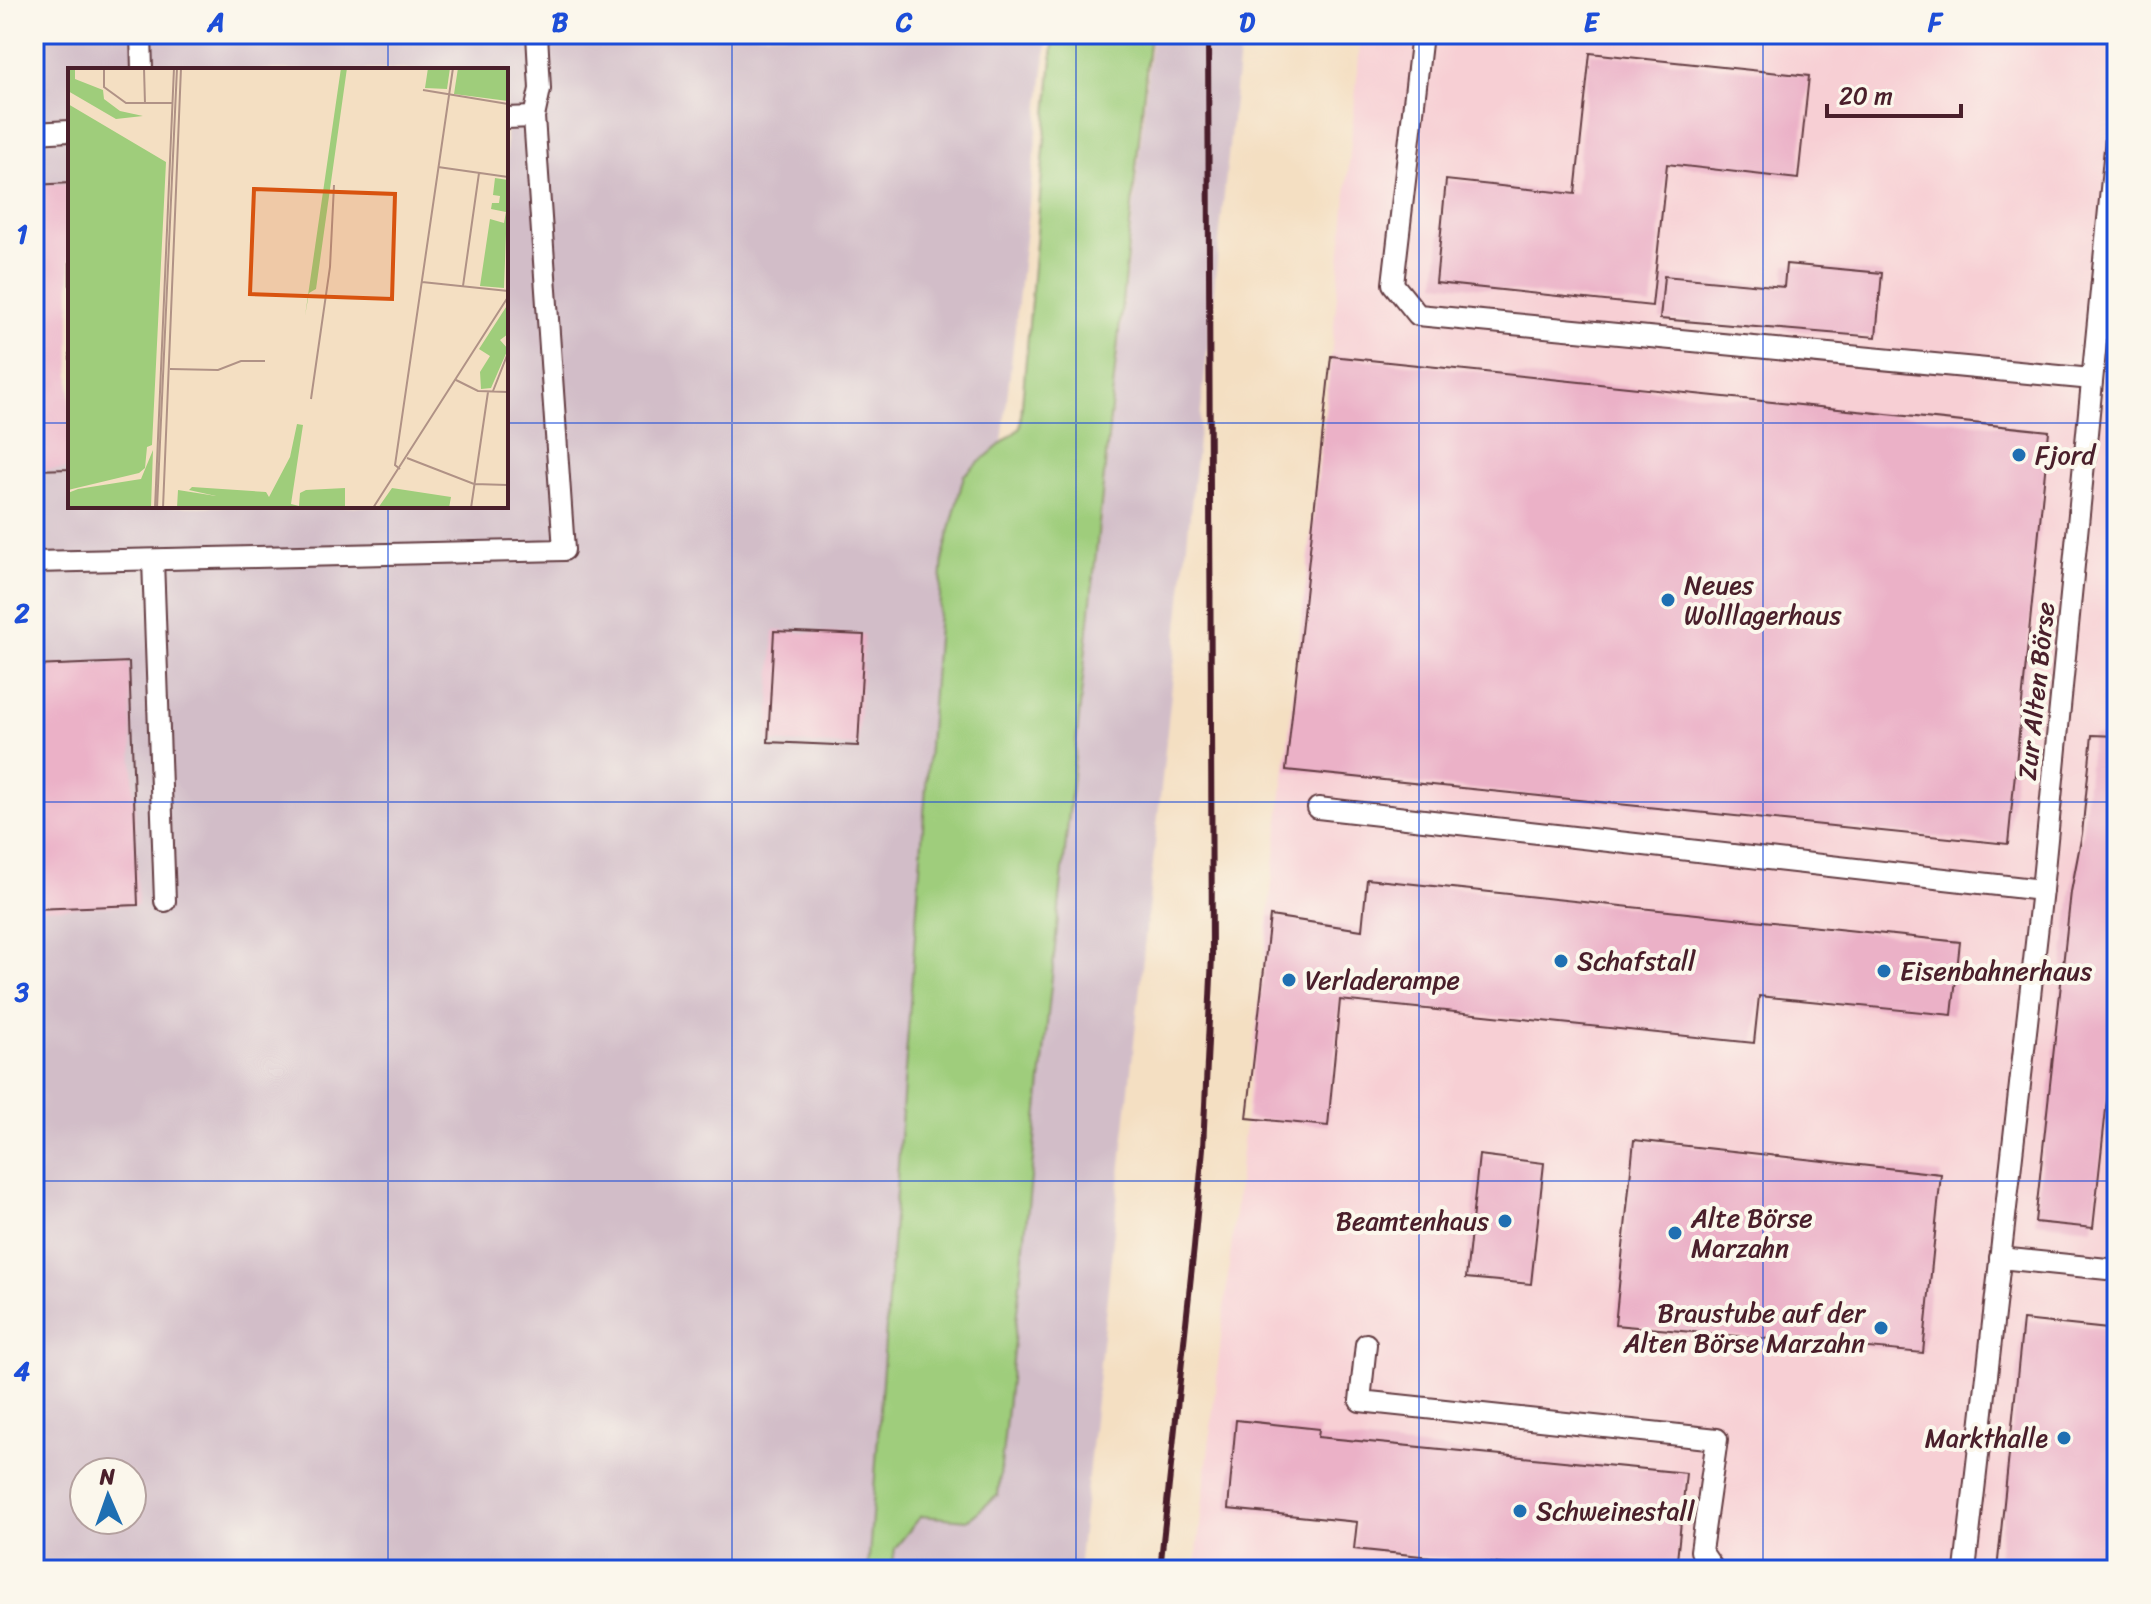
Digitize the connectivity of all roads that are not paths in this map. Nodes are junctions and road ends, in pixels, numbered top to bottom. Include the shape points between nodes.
1 (141, 34) edge
2 (537, 34) edge
3 (1422, 34) edge
4 (142, 68) edge
5 (534, 117) junction
6 (508, 118) edge
7 (2117, 128) edge
8 (68, 131) edge
9 (34, 133) edge
10 (2092, 379) junction
11 (153, 560) junction
12 (34, 562) edge
13 (1318, 808) dead end
14 (2042, 890) junction
15 (165, 901) dead end
16 (2000, 1258) junction
17 (2117, 1270) edge
18 (1366, 1344) dead end
19 (1714, 1570) edge
20 (1965, 1570) edge

1 - 4 lane
2 - 5 lane via 540,89
3 - 10 lane via 1393,284 1418,315
5 - 6 lane
5 - 11 lane via 564,550
7 - 10 lane, Zur Alten Börse
8 - 9 lane
10 - 14 lane, Zur Alten Börse
11 - 12 lane
11 - 15 lane
13 - 14 lane
14 - 16 lane, Zur Alten Börse
16 - 17 lane
16 - 20 lane, Zur Alten Börse
18 - 19 lane via 1360,1401 1717,1439 1701,1551

